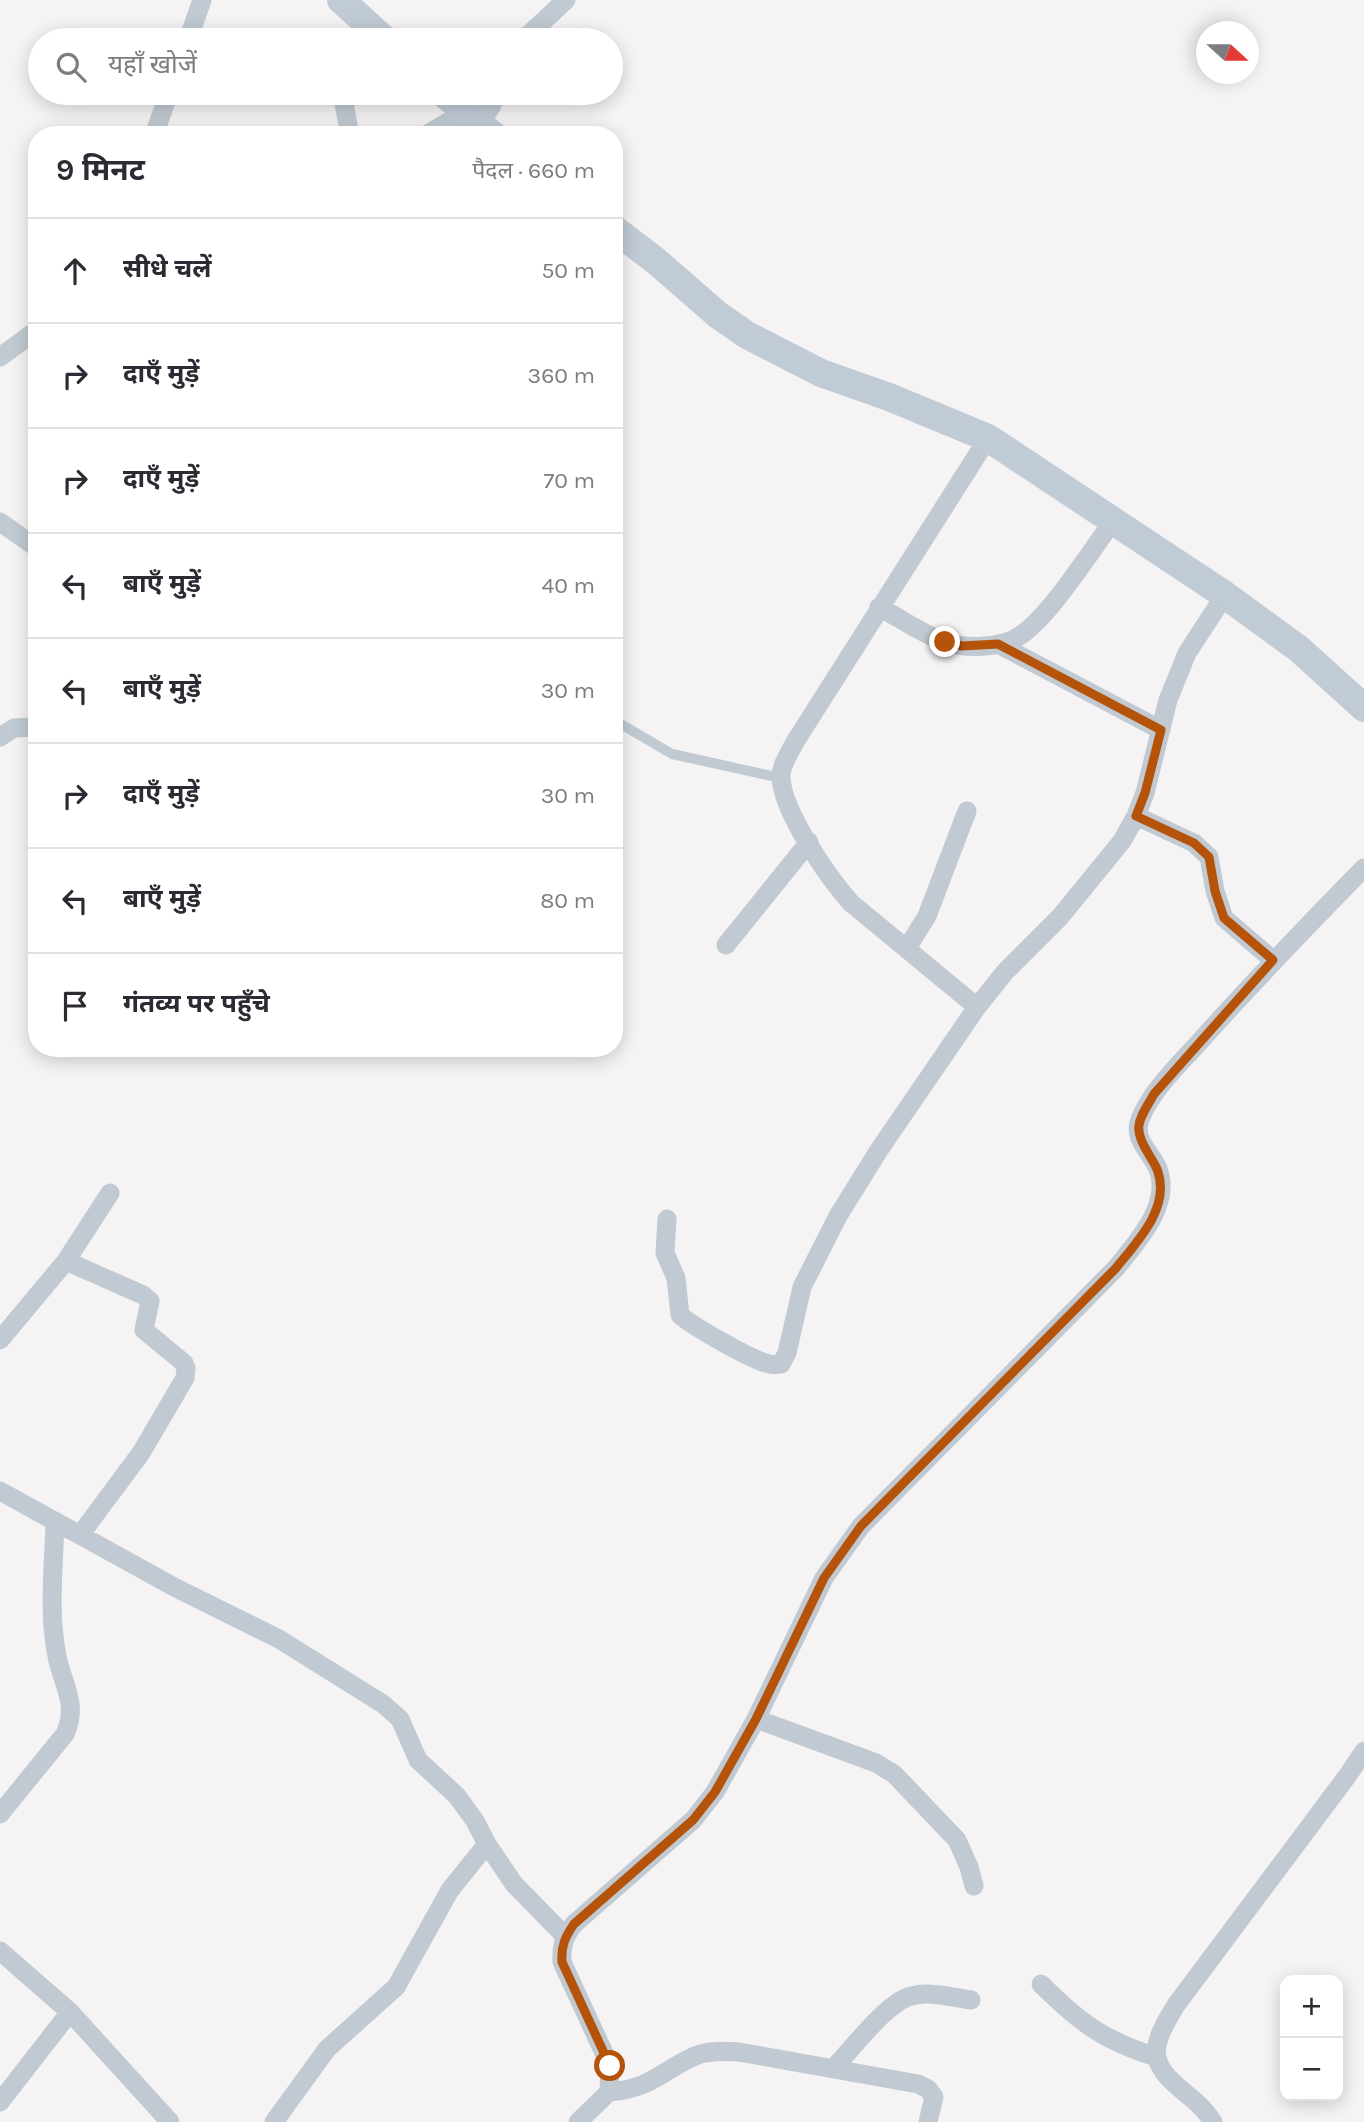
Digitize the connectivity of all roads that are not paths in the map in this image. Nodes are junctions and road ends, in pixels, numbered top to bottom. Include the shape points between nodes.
1 (202, 0) edge
2 (341, 0) edge
3 (566, 0) edge
4 (192, 28) edge
5 (372, 28) edge
6 (534, 28) edge
7 (165, 105) edge
8 (345, 105) edge
9 (457, 105) edge
10 (492, 105) edge
11 (479, 123) edge
12 (157, 126) edge
13 (349, 126) edge
14 (623, 236) edge
15 (28, 337) edge
16 (0, 357) edge
17 (988, 438) junction
18 (1113, 521) junction
19 (0, 522) edge
20 (28, 542) edge
21 (1225, 596) junction
22 (879, 607) junction
23 (998, 644) junction
24 (1364, 708) edge
25 (623, 725) edge
26 (28, 727) edge
27 (1161, 730) junction
28 (0, 737) edge
29 (781, 778) junction
30 (967, 811) dead end
31 (1136, 816) junction
32 (809, 842) junction
33 (1364, 868) edge
34 (726, 945) dead end
35 (907, 948) junction
36 (1273, 960) junction
37 (977, 1007) junction
38 (110, 1193) dead end
39 (667, 1219) dead end
40 (66, 1261) junction
41 (0, 1340) edge
42 (0, 1491) edge
43 (55, 1521) junction
44 (80, 1535) junction
45 (756, 1719) junction
46 (1364, 1751) edge
47 (3, 1805) edge
48 (487, 1844) junction
49 (974, 1886) dead end
50 (565, 1936) junction
51 (0, 1951) edge
52 (1041, 1984) dead end
53 (971, 2000) dead end
54 (70, 2012) junction
55 (1156, 2057) junction
56 (833, 2069) junction
57 (609, 2092) junction
58 (0, 2102) edge
59 (170, 2122) edge
60 (274, 2122) edge
61 (578, 2122) edge
62 (928, 2122) edge
63 (1213, 2122) edge

1 - 4 street
2 - 5 street
3 - 6 street
7 - 12 street
8 - 13 street
9 - 11 street
10 - 11 street
14 - 17 street via 747,335 821,373
15 - 16 street
17 - 18 street
17 - 22 street
18 - 21 street
18 - 23 street via 1043,613 1018,636
19 - 20 street
21 - 24 street via 1298,649
21 - 27 street via 1187,653
22 - 23 street via 945,642
22 - 29 street via 795,742
23 - 27 street
25 - 29 lane via 672,754
26 - 28 street via 14,728
27 - 31 street
29 - 32 street via 786,803
30 - 35 street via 927,916
31 - 36 street via 1194,843 1209,857 1224,918
31 - 37 street via 1122,841 1060,917
32 - 34 street
32 - 35 street via 851,902
33 - 36 street
35 - 37 street
36 - 45 street via 1154,1094 1142,1115 1139,1138 1158,1170 1160,1198 1139,1239 1116,1268 861,1526 824,1578
37 - 39 street via 838,1216 802,1287 781,1364 757,1359 680,1315 676,1278 665,1253
38 - 40 street
40 - 41 street
40 - 44 street via 150,1301 144,1330 187,1368 141,1453
42 - 43 street
43 - 44 street
43 - 47 street via 52,1617 57,1657 70,1695 70,1723
44 - 48 street via 279,1639 383,1704 400,1720 418,1760 457,1796
45 - 49 street via 876,1763 894,1774 957,1840
45 - 50 street via 715,1792 693,1820
46 - 55 street via 1176,2005 1163,2028
48 - 50 street via 514,1884
48 - 60 street via 450,1890 396,1987 327,2049
50 - 57 street via 562,1962 610,2066
51 - 54 street
52 - 55 street via 1103,2037
53 - 56 street via 928,1994 899,2001
54 - 58 street
54 - 59 street
55 - 63 street via 1167,2076
56 - 57 street via 717,2051 697,2054 655,2080
56 - 62 street via 928,2089 934,2097
57 - 61 street

